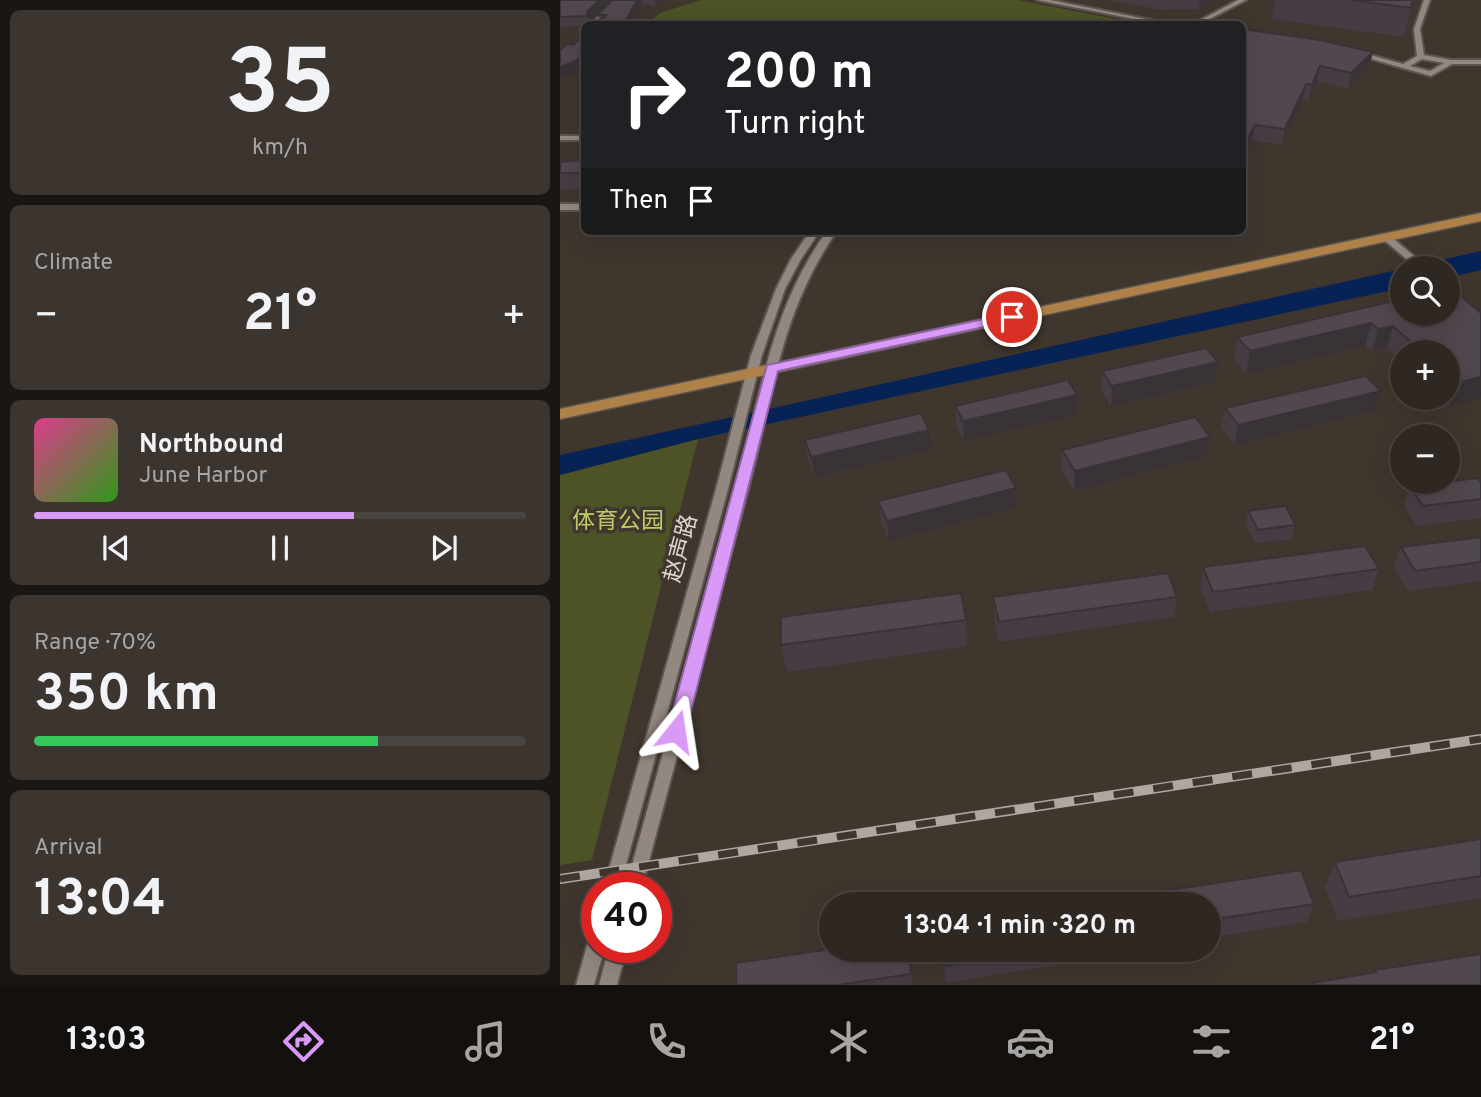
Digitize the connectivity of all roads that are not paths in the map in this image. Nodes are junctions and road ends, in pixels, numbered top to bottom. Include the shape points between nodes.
1 (618, 0) edge
2 (1040, 0) edge
3 (1243, 0) edge
4 (1253, 0) edge
5 (1427, 0) edge
6 (598, 21) edge
7 (1152, 21) edge
8 (1202, 21) edge
9 (1216, 21) edge
10 (1348, 51) edge
11 (1422, 57) junction
12 (1451, 62) junction
13 (1481, 62) edge
14 (1406, 65) junction
15 (560, 138) edge
16 (581, 138) edge
17 (560, 207) edge
18 (581, 207) edge
19 (1481, 209) edge
20 (1481, 217) edge
21 (812, 235) edge
22 (828, 235) edge
23 (1386, 237) junction
24 (1408, 256) edge
25 (774, 363) junction
26 (752, 367) junction
27 (560, 403) edge
28 (560, 414) edge
29 (616, 872) edge
30 (638, 872) edge
31 (591, 963) edge
32 (614, 963) edge
33 (585, 985) edge
34 (608, 985) edge

1 - 6 street
2 - 7 street
3 - 8 street
4 - 9 street
5 - 11 street via 1417,29
10 - 14 street
11 - 12 street
11 - 14 street
12 - 13 street
12 - 14 street via 1431,74
15 - 16 street
17 - 18 street
19 - 25 main road
20 - 23 main road
21 - 26 street, 赵声路 via 795,260
22 - 25 street via 818,247 789,310
23 - 24 street
23 - 25 main road
25 - 26 main road
25 - 30 street
26 - 27 main road
26 - 28 main road
26 - 29 street, 赵声路
31 - 33 street
32 - 34 street

